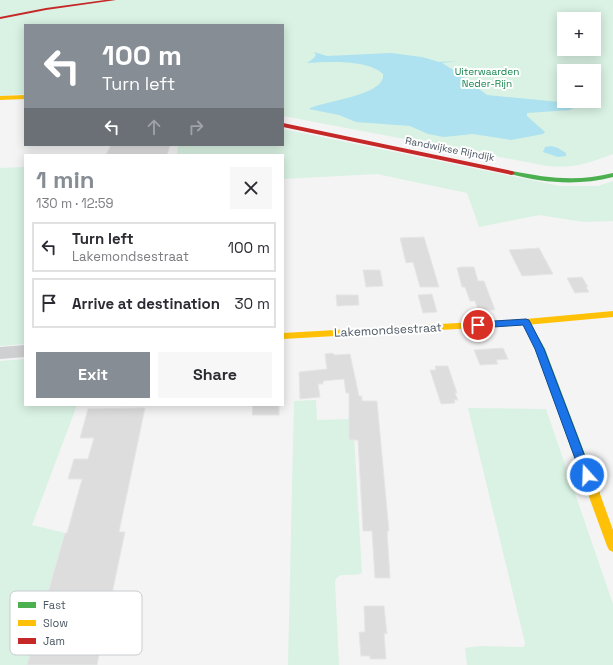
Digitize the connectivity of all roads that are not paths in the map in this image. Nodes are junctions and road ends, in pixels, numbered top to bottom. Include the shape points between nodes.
1 (114, 0) edge
2 (0, 18) edge
3 (24, 97) edge
4 (0, 98) edge
5 (284, 125) edge
6 (613, 175) edge
7 (613, 314) edge
8 (526, 322) junction
9 (284, 336) edge
10 (24, 351) edge
11 (0, 353) edge
12 (613, 546) edge

1 - 2 street
3 - 4 street
5 - 6 street, Randwijkse Rijndijk via 540,179 582,182
7 - 8 street, Lakemondsestraat
8 - 9 street, Lakemondsestraat
8 - 12 street via 540,349
10 - 11 street

